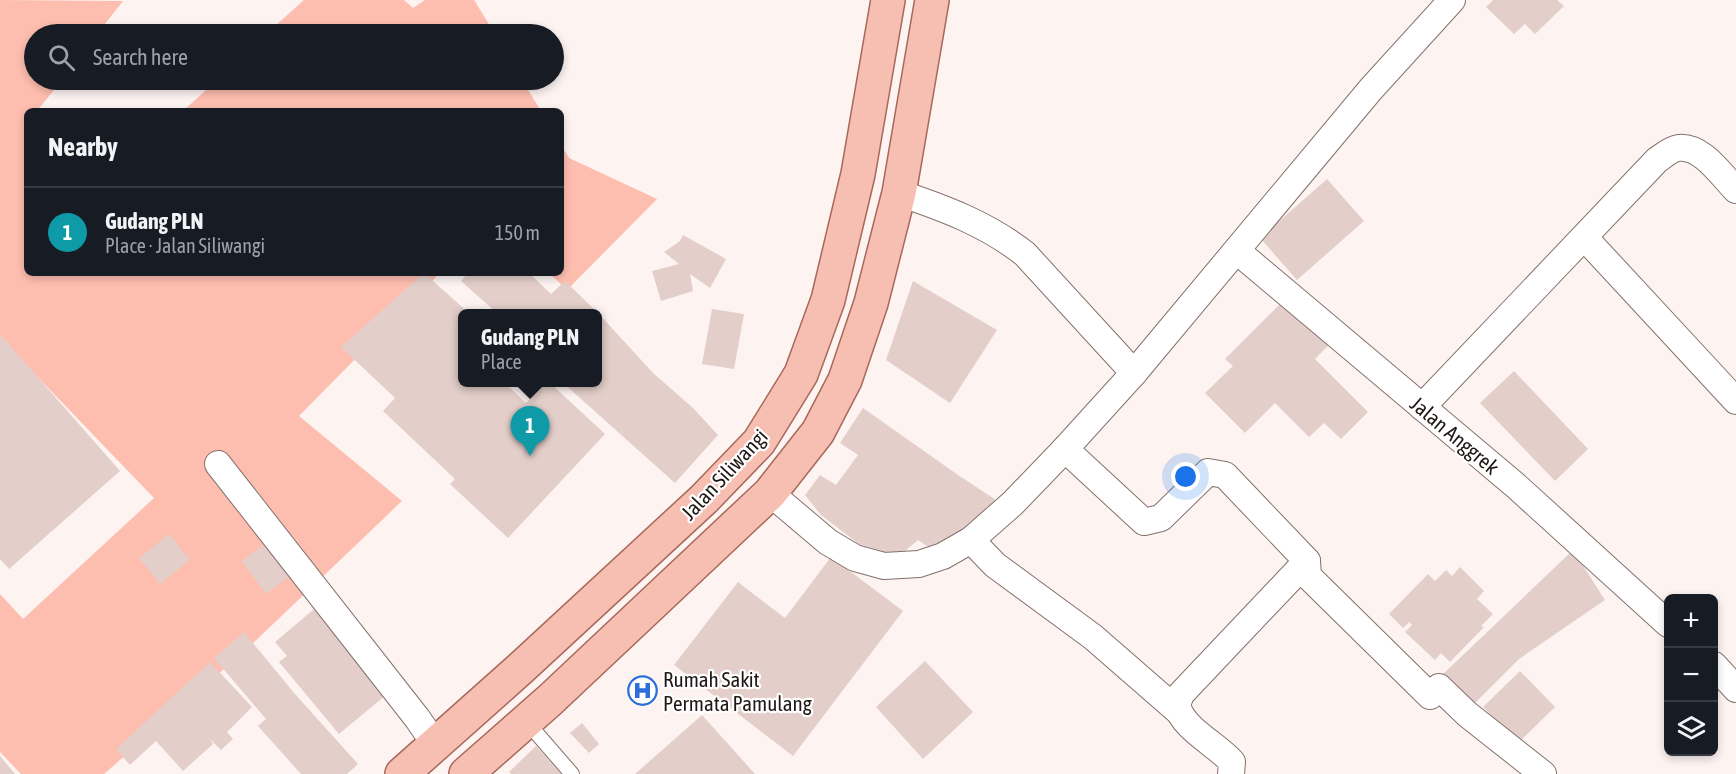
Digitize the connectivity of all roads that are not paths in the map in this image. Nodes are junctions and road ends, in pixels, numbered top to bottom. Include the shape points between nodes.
1 (888, 0) edge
2 (932, 0) edge
3 (1452, 0) edge
4 (1734, 185) edge
5 (899, 193) junction
6 (1585, 238) junction
7 (1237, 251) junction
8 (1134, 373) junction
9 (1736, 401) edge
10 (1422, 407) junction
11 (1065, 449) junction
12 (218, 464) dead end
13 (770, 493) junction
14 (971, 540) junction
15 (1307, 561) junction
16 (1664, 620) edge
17 (521, 668) junction
18 (1718, 670) edge
19 (1736, 689) edge
20 (538, 711) junction
21 (1178, 711) junction
22 (435, 744) junction
23 (402, 774) edge
24 (466, 774) edge
25 (572, 774) edge
26 (1231, 774) edge
27 (1544, 774) edge

1 - 17 main road, Jalan Siliwangi via 858,174 828,300 801,374 759,442 704,499
2 - 5 main road, Jalan Siliwangi
3 - 7 street via 1371,89
4 - 6 street via 1704,156 1678,148 1657,160
5 - 8 street via 951,210 1006,239 1025,254
5 - 13 main road, Jalan Siliwangi via 871,303 845,380 819,432
6 - 9 street
6 - 10 street
7 - 8 street
7 - 10 street, Jalan Anggrek
8 - 11 street
10 - 16 street, Jalan Anggrek
11 - 14 street
11 - 15 street via 1144,522 1161,518 1208,472 1225,475
12 - 22 street
13 - 14 street via 828,542 855,558 884,566 919,564
13 - 20 main road, Jalan Siliwangi
14 - 21 street via 995,565 1093,637
15 - 21 street via 1181,694
15 - 27 street via 1308,576 1430,696 1439,687
17 - 20 main road
17 - 22 main road, Jalan Siliwangi
18 - 19 street
20 - 24 main road, Jalan Siliwangi
20 - 25 lane
21 - 26 street via 1232,762
22 - 23 main road, Jalan Siliwangi

